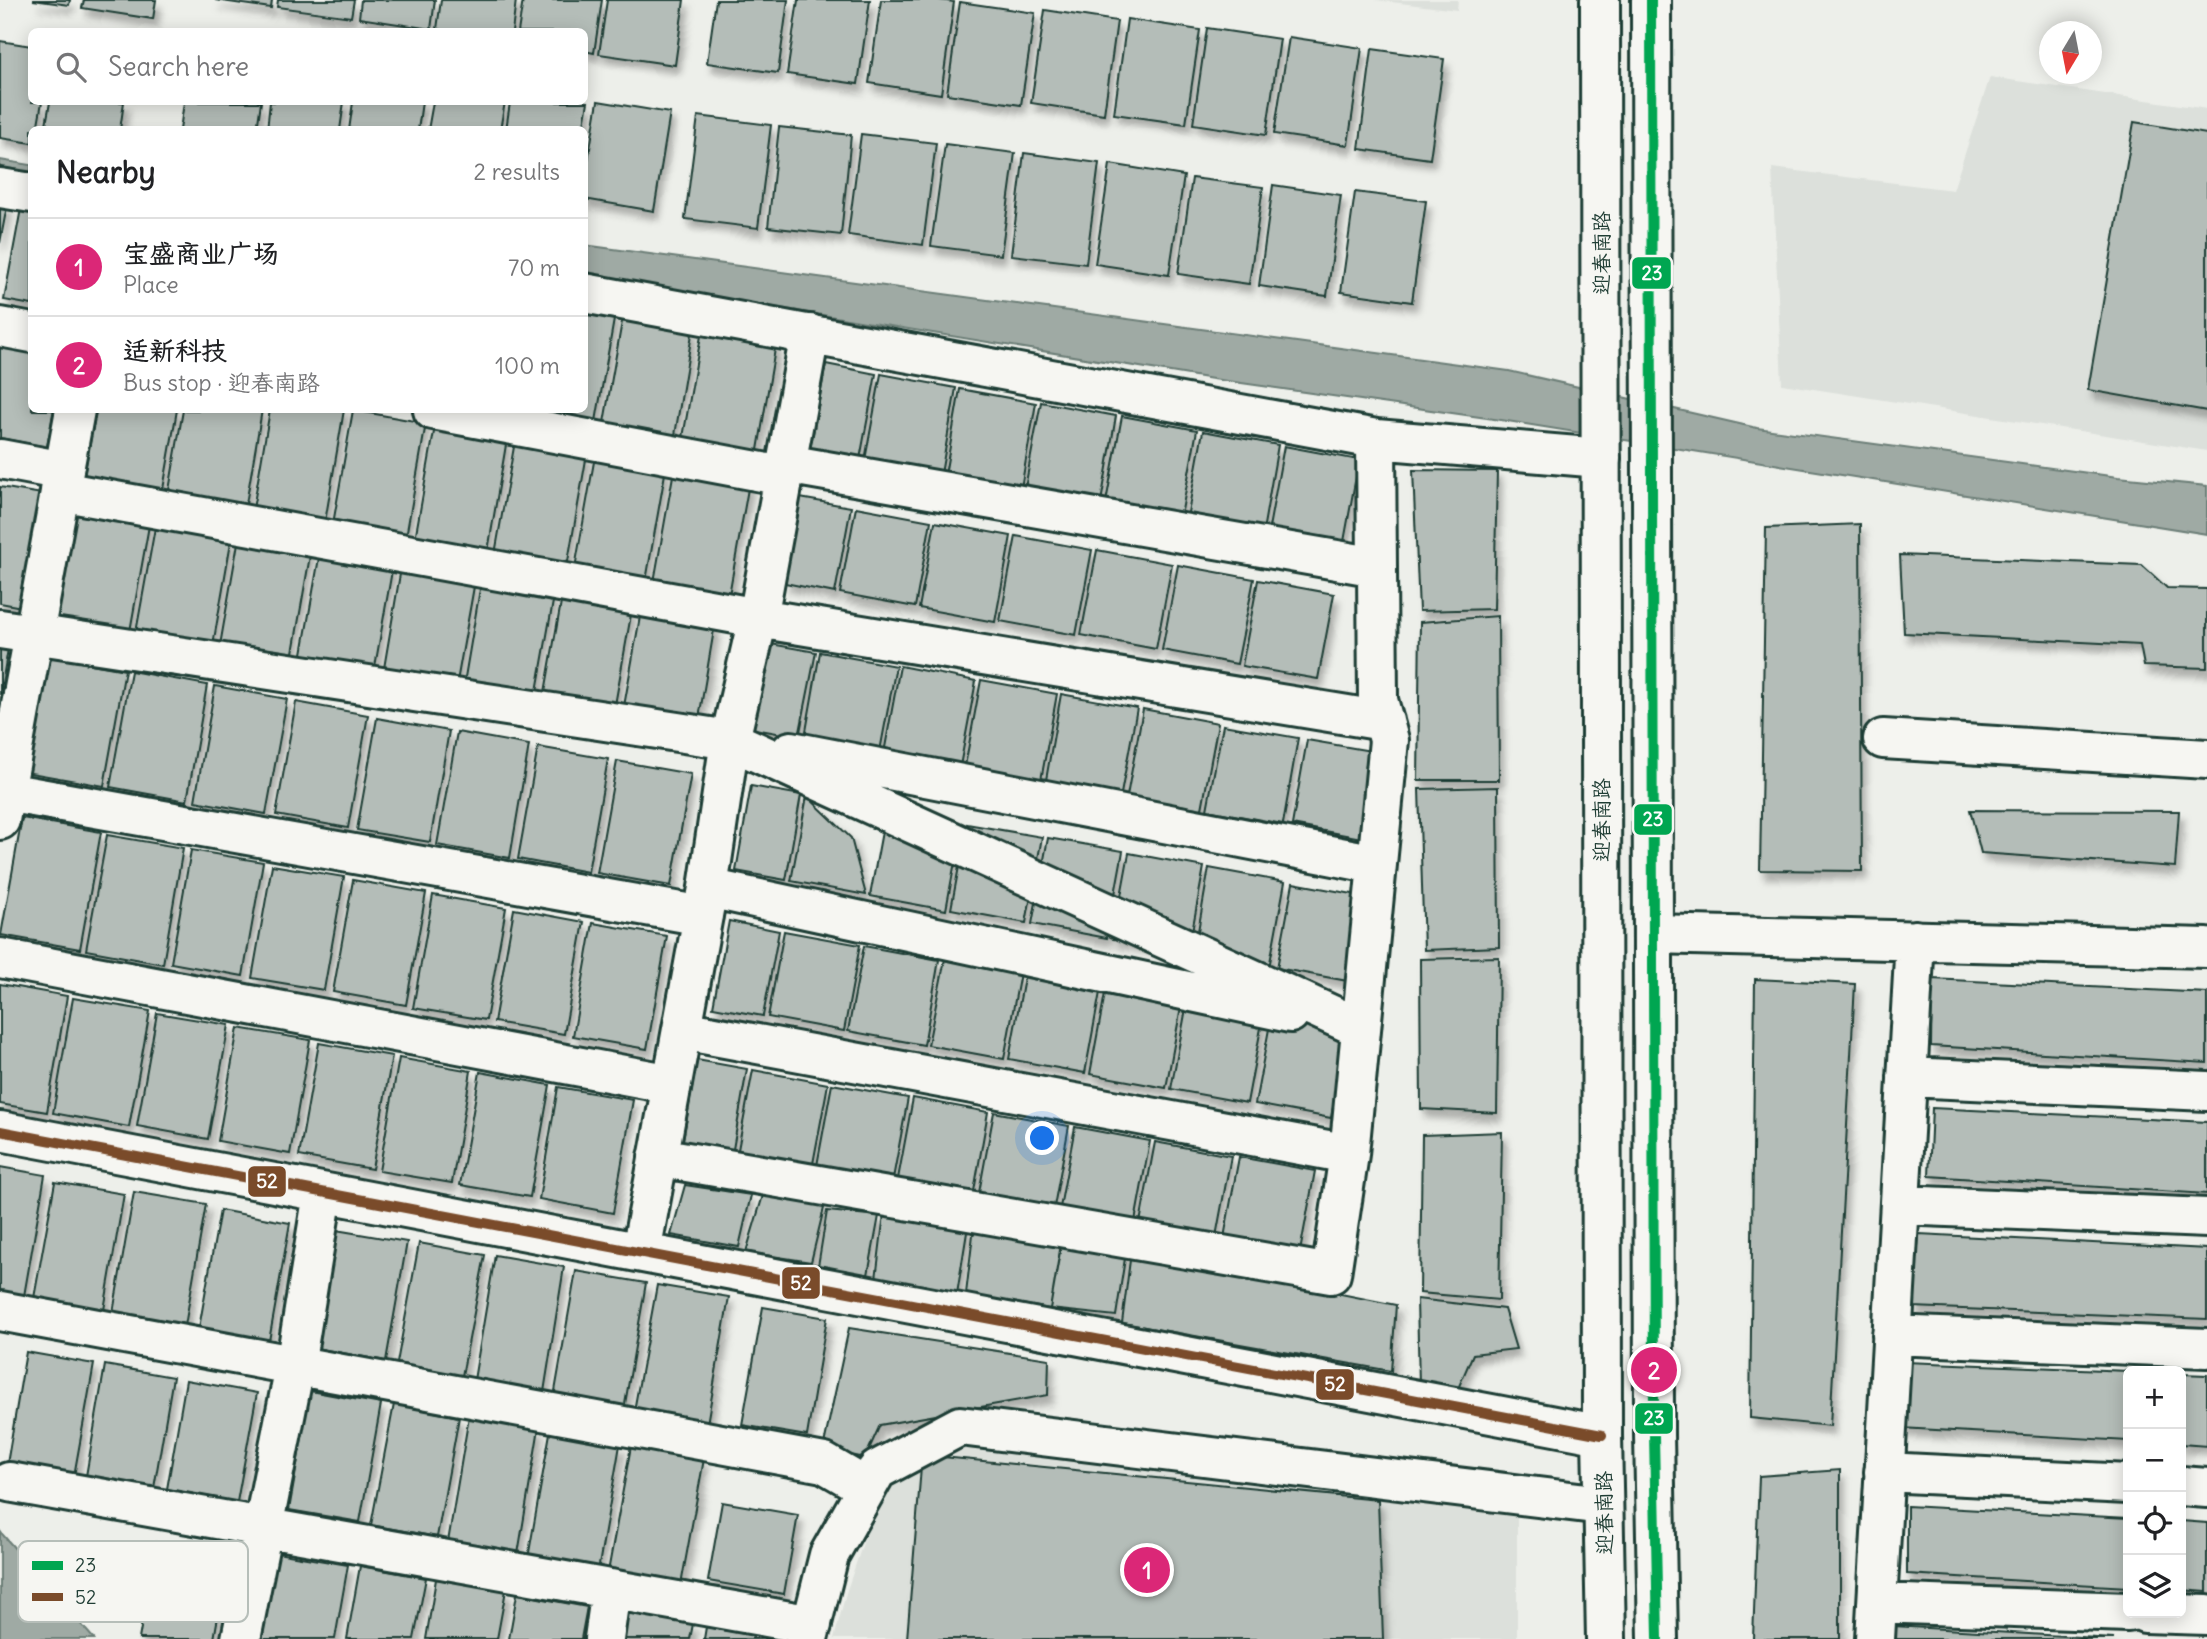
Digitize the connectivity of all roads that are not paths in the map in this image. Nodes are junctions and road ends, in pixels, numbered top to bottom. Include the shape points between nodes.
1 (1600, 0) edge
2 (1651, 0) edge
3 (0, 188) edge
4 (28, 192) edge
5 (588, 294) edge
6 (0, 327) edge
7 (28, 332) edge
8 (810, 334) junction
9 (74, 413) edge
10 (451, 413) edge
11 (1376, 439) junction
12 (1601, 458) junction
13 (0, 459) edge
14 (784, 470) junction
15 (62, 481) junction
16 (1377, 568) junction
17 (758, 618) junction
18 (17, 632) edge
19 (1384, 721) junction
20 (1883, 739) dead end
21 (730, 740) junction
22 (2207, 759) edge
23 (2, 801) edge
24 (1376, 864) junction
25 (706, 902) junction
26 (1653, 934) junction
27 (1914, 940) junction
28 (2207, 948) edge
29 (0, 958) edge
30 (1360, 1028) junction
31 (682, 1030) junction
32 (1907, 1077) junction
33 (672, 1084) junction
34 (2207, 1091) edge
35 (0, 1131) edge
36 (1349, 1154) junction
37 (659, 1157) junction
38 (323, 1193) junction
39 (1900, 1205) junction
40 (2207, 1218) edge
41 (641, 1252) junction
42 (0, 1311) edge
43 (1892, 1335) junction
44 (2207, 1349) edge
45 (295, 1366) junction
46 (1602, 1435) junction
47 (1884, 1472) junction
48 (9, 1482) dead end
49 (2123, 1484) edge
50 (2186, 1486) edge
51 (867, 1488) junction
52 (2207, 1488) edge
53 (1604, 1505) junction
54 (263, 1528) junction
55 (611, 1589) junction
56 (248, 1604) edge
57 (2123, 1612) edge
58 (2186, 1614) edge
59 (2207, 1615) edge
60 (1876, 1621) edge
61 (810, 1632) edge
62 (604, 1639) edge
63 (1606, 1639) edge
64 (1658, 1639) edge

1 - 12 street, 迎春南路
2 - 26 street
3 - 4 street
5 - 8 street
6 - 7 street
8 - 11 street
8 - 14 street
9 - 15 street
10 - 14 street
11 - 12 street
11 - 16 street
12 - 46 street, 迎春南路
13 - 15 street
14 - 16 street
14 - 17 street
15 - 17 street
15 - 18 street
16 - 19 street via 1378,700
17 - 19 street
17 - 21 street
18 - 21 street
18 - 23 street
19 - 24 street via 1389,740
20 - 22 street
21 - 24 street
21 - 25 street
21 - 30 street
23 - 25 street
24 - 30 street
25 - 30 street
25 - 31 street
26 - 27 street
26 - 64 street
27 - 28 street
27 - 32 street
29 - 33 street
30 - 36 street
31 - 33 street
31 - 36 street
32 - 34 street
32 - 39 street
33 - 37 street
35 - 38 street
36 - 37 street via 1331,1274
37 - 41 street
38 - 41 street
38 - 45 street
39 - 40 street
39 - 43 street
41 - 46 street
42 - 45 street
43 - 44 street
43 - 47 street
45 - 51 street via 824,1463
45 - 54 street
46 - 53 street, 迎春南路
47 - 49 street
47 - 60 street
48 - 54 street
50 - 52 street
51 - 53 street via 877,1470 960,1426
51 - 61 street via 829,1555
53 - 63 street, 迎春南路
54 - 55 street
54 - 56 street
55 - 61 street
55 - 62 street
57 - 60 street
58 - 59 street

